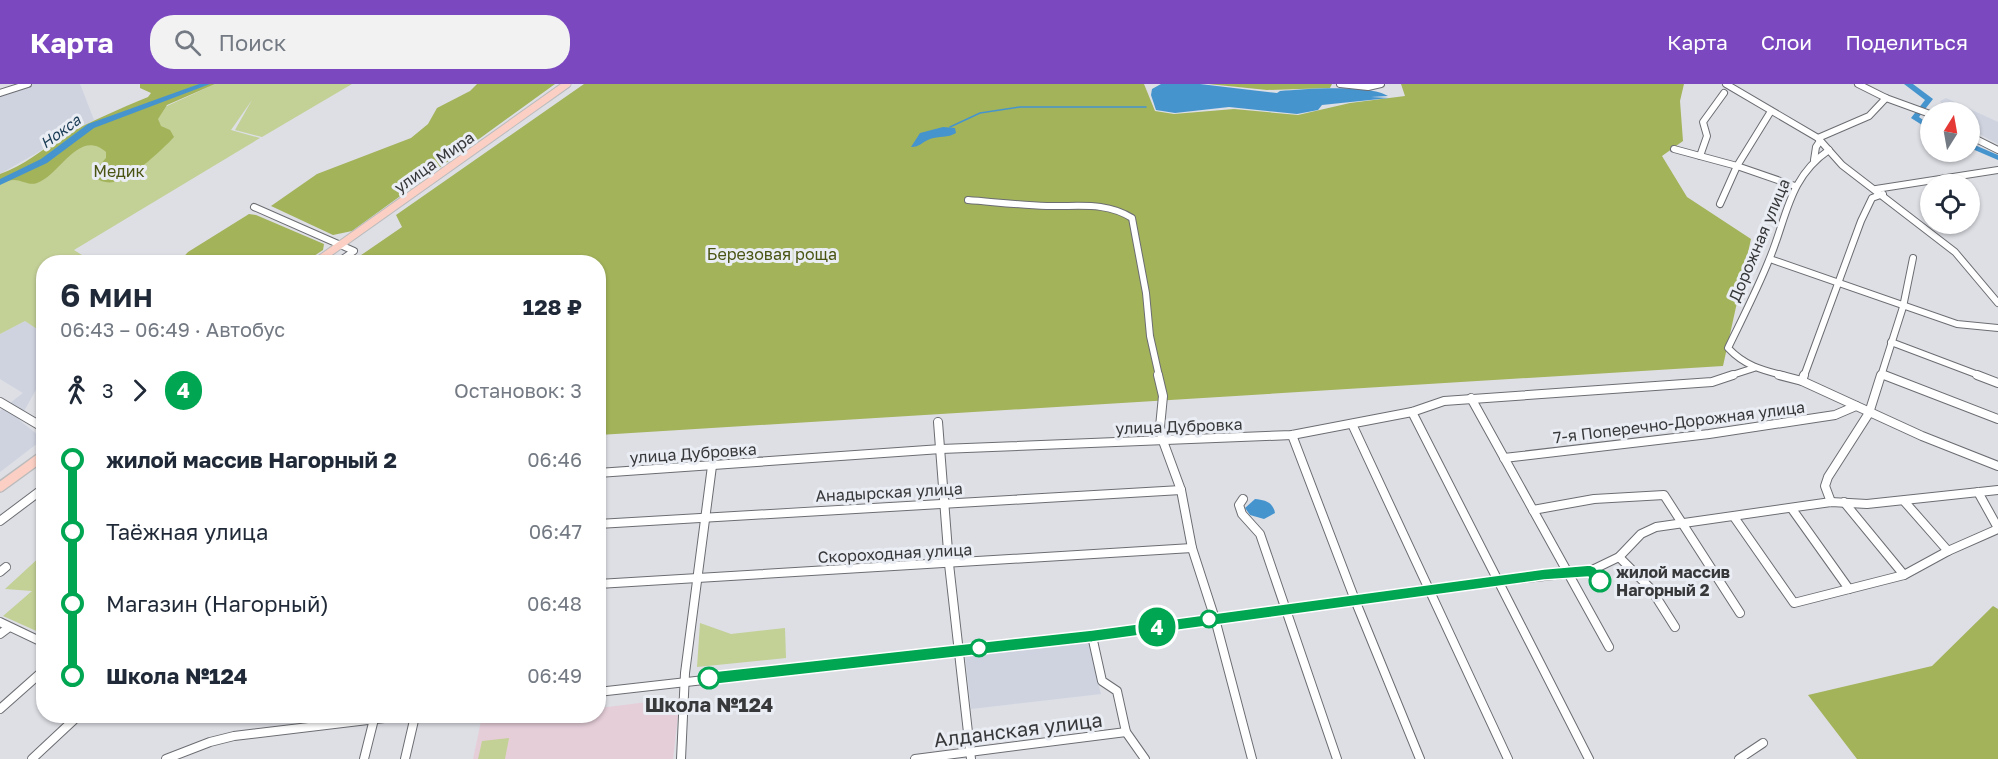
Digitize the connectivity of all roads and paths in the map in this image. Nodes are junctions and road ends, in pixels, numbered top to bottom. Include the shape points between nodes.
1 (28, 84) edge
2 (567, 84) edge
3 (1340, 84) edge
4 (1381, 84) edge
5 (1726, 84) edge
6 (1858, 84) edge
7 (0, 93) edge
8 (1724, 93) dead end
9 (1886, 98) junction
10 (1920, 110) edge
11 (1771, 111) junction
12 (1819, 140) junction
13 (1980, 141) edge
14 (1674, 149) dead end
15 (1828, 150) junction
16 (1998, 150) edge
17 (1700, 156) junction
18 (1814, 160) junction
19 (1737, 166) junction
20 (1998, 170) edge
21 (1795, 186) junction
22 (1876, 189) junction
23 (1883, 194) junction
24 (968, 200) dead end
25 (1720, 204) dead end
26 (254, 207) dead end
27 (341, 245) junction
28 (326, 255) edge
29 (347, 255) edge
30 (1913, 258) dead end
31 (1770, 259) junction
32 (1839, 283) junction
33 (1998, 303) edge
34 (1903, 307) junction
35 (1998, 328) edge
36 (1891, 342) junction
37 (1754, 368) junction
38 (1882, 374) junction
39 (1802, 381) junction
40 (1998, 383) edge
41 (1471, 398) junction
42 (0, 402) edge
43 (1856, 406) junction
44 (1412, 412) junction
45 (1869, 412) junction
46 (1998, 419) edge
47 (938, 422) dead end
48 (36, 423) edge
49 (1352, 424) junction
50 (1292, 435) junction
51 (1163, 441) junction
52 (941, 449) junction
53 (1504, 458) junction
54 (36, 461) edge
55 (712, 466) junction
56 (1998, 466) edge
57 (606, 473) edge
58 (0, 487) edge
59 (1181, 490) junction
60 (1998, 490) edge
61 (1978, 492) junction
62 (36, 494) edge
63 (1243, 499) dead end
64 (1904, 501) junction
65 (945, 502) junction
66 (1831, 502) junction
67 (1844, 502) junction
68 (1792, 509) junction
69 (1533, 510) junction
70 (703, 517) junction
71 (1734, 517) junction
72 (0, 521) edge
73 (1682, 522) junction
74 (606, 523) edge
75 (1998, 529) edge
76 (1192, 548) junction
77 (1948, 551) junction
78 (1619, 557) junction
79 (950, 564) junction
80 (1566, 573) junction
81 (1904, 575) junction
82 (697, 577) junction
83 (1498, 580) junction
84 (606, 583) edge
85 (1850, 589) junction
86 (1430, 590) junction
87 (1355, 600) junction
88 (1285, 609) junction
89 (1740, 613) dead end
90 (1215, 619) junction
91 (0, 622) edge
92 (1675, 627) dead end
93 (8, 628) junction
94 (0, 634) edge
95 (1092, 636) junction
96 (36, 640) edge
97 (1609, 647) dead end
98 (960, 650) junction
99 (36, 677) edge
100 (685, 681) junction
101 (606, 691) edge
102 (0, 709) edge
103 (71, 723) edge
104 (341, 723) edge
105 (373, 723) edge
106 (413, 723) edge
107 (1126, 732) junction
108 (1763, 743) dead end
109 (970, 755) edge
110 (32, 759) edge
111 (166, 759) edge
112 (364, 759) edge
113 (405, 759) edge
114 (681, 759) edge
115 (915, 759) edge
116 (1145, 759) edge
117 (1252, 759) edge
118 (1337, 759) edge
119 (1420, 759) edge
120 (1508, 759) edge
121 (1589, 759) edge
122 (1739, 759) edge

1 - 7 street
2 - 27 main road, улица Мира
3 - 4 street
5 - 11 street
6 - 9 street
8 - 17 street via 1703,122 1707,136
9 - 10 street
9 - 12 street via 1869,116
11 - 12 street
11 - 19 street
12 - 15 street
12 - 18 street
13 - 16 street
14 - 17 street
15 - 18 street, Дорожная улица
15 - 22 street
17 - 19 street
18 - 21 street, Дорожная улица
19 - 21 street
19 - 25 street
20 - 22 street
21 - 31 street, Дорожная улица
22 - 23 street
23 - 32 street via 1872,198
23 - 33 street via 1955,252
24 - 51 street via 1110,207 1132,218 1163,396
26 - 27 street
27 - 28 main road, улица Мира
27 - 29 street via 354,250
30 - 34 street
31 - 32 street
31 - 37 street, Дорожная улица via 1728,348
32 - 34 street
32 - 39 street
34 - 35 street via 1957,324
34 - 36 street
36 - 38 street
36 - 40 street
37 - 39 street
37 - 41 street, улица Дубровка via 1712,382
38 - 45 street
38 - 46 street
39 - 43 street
41 - 44 street, улица Дубровка via 1443,401
41 - 53 street
42 - 48 street
43 - 45 street
43 - 53 street, 7-я Поперечно-Дорожная улица via 1835,415 1709,434
44 - 49 street, улица Дубровка
44 - 83 street
45 - 56 street
45 - 66 street via 1827,477 1825,486
47 - 52 street
49 - 50 street, улица Дубровка
49 - 86 street
50 - 51 street, улица Дубровка
50 - 87 street
51 - 52 street, улица Дубровка
51 - 59 street
52 - 55 street, улица Дубровка
52 - 65 street
53 - 69 street
54 - 58 main road
55 - 57 street, улица Дубровка
55 - 70 street
59 - 65 street, Анадырская улица
59 - 76 street
60 - 61 street
61 - 64 street
61 - 75 street
62 - 72 street
63 - 88 street via 1239,505 1242,514 1260,534
64 - 67 street
64 - 77 street
65 - 70 street, Анадырская улица
65 - 79 street
66 - 67 street
66 - 68 street
67 - 81 street
68 - 71 street
68 - 85 street
69 - 73 street via 1594,499 1664,495
69 - 80 street
70 - 74 street, Анадырская улица
70 - 82 street
71 - 73 street
71 - 85 street via 1794,603
73 - 78 street via 1641,534
73 - 89 street
75 - 77 street
76 - 79 street, Скороходная улица
76 - 90 street
77 - 81 street
78 - 80 street via 1598,569
78 - 92 street via 1651,589
79 - 82 street, Скороходная улица
79 - 98 street
80 - 83 street
80 - 97 street
81 - 85 street
82 - 84 street, Скороходная улица
82 - 100 street
83 - 86 street
83 - 121 street
86 - 87 street
86 - 120 street
87 - 88 street
87 - 119 street
88 - 90 street
88 - 118 street
90 - 95 street
90 - 117 street
91 - 93 street
93 - 94 street
93 - 96 street
95 - 98 street
95 - 107 street via 1102,681 1117,691
98 - 100 street
98 - 109 street
99 - 102 street
100 - 101 street
100 - 114 street
103 - 110 street
104 - 111 street via 234,736
105 - 112 street
106 - 113 street
107 - 109 street, Алданская улица
107 - 116 street
108 - 122 street
109 - 115 street, Алданская улица

